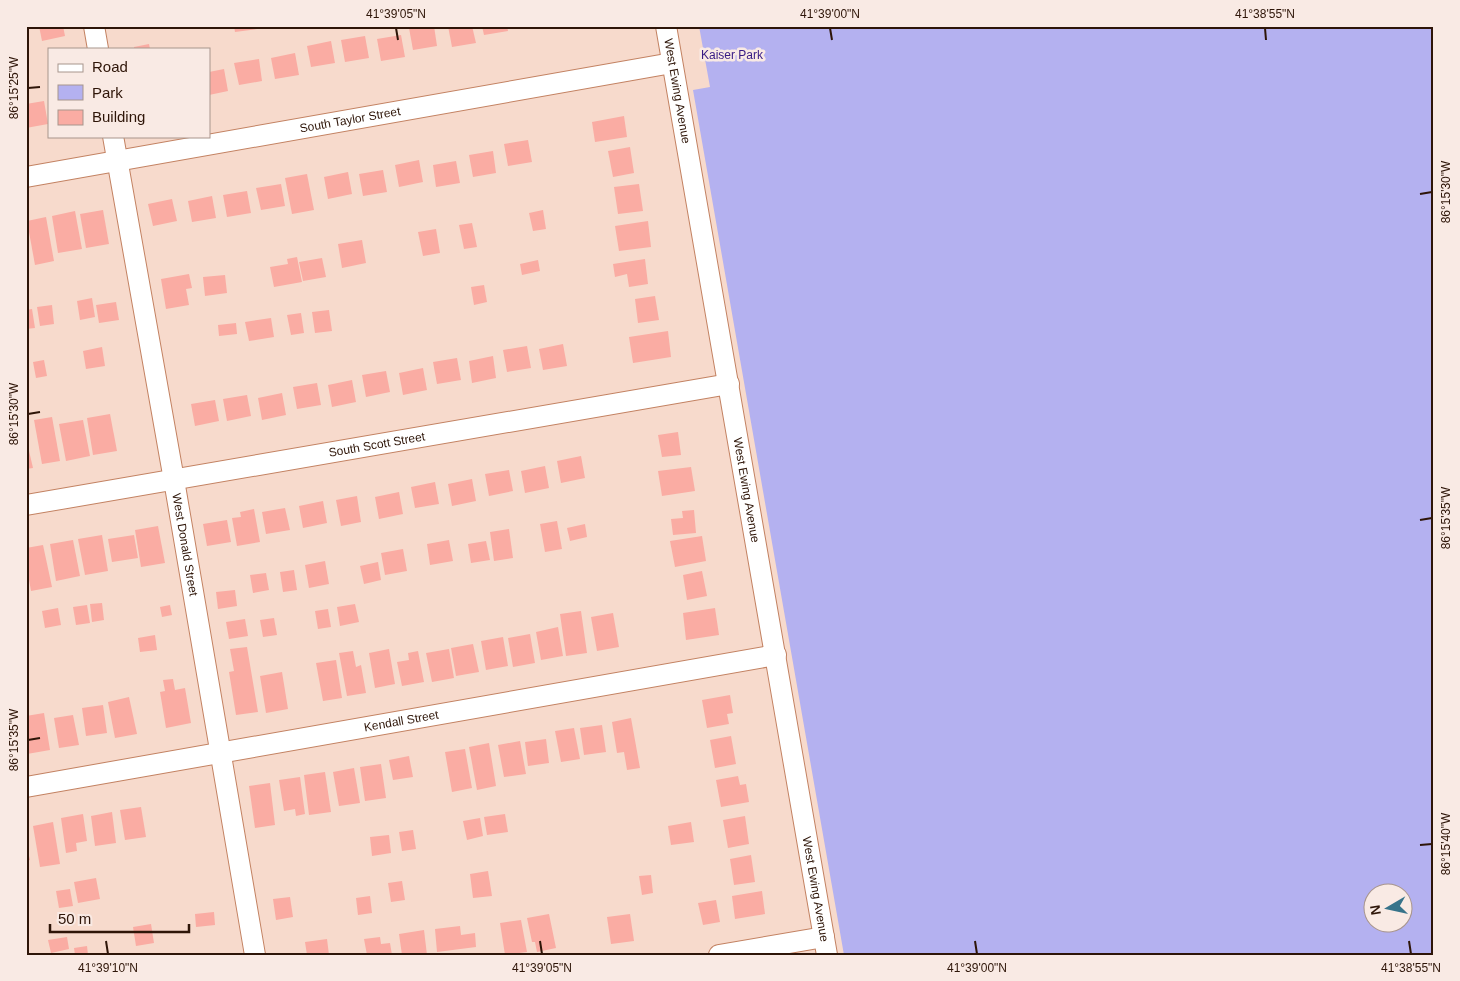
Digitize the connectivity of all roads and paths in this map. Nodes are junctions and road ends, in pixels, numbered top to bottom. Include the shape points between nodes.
1 (94, 26) edge
2 (666, 26) edge
3 (98, 48) edge
4 (672, 63) junction
5 (113, 138) edge
6 (117, 161) junction
7 (26, 177) edge
8 (729, 384) junction
9 (174, 480) junction
10 (26, 506) edge
11 (776, 655) junction
12 (220, 752) junction
13 (26, 786) edge
14 (826, 946) edge
15 (255, 955) edge
16 (719, 955) edge

1 - 3 street
2 - 4 street, West Ewing Avenue
4 - 6 street, South Taylor Street
4 - 8 street, West Ewing Avenue
5 - 6 street, West Donald Street
6 - 7 street, South Taylor Street
6 - 9 street, West Donald Street
8 - 9 street, South Scott Street
8 - 11 street, West Ewing Avenue
9 - 10 street, South Scott Street
9 - 12 street, West Donald Street
11 - 12 street, Kendall Street
11 - 14 street, West Ewing Avenue
12 - 13 street, Kendall Street
12 - 15 street, West Donald Street
14 - 16 street

